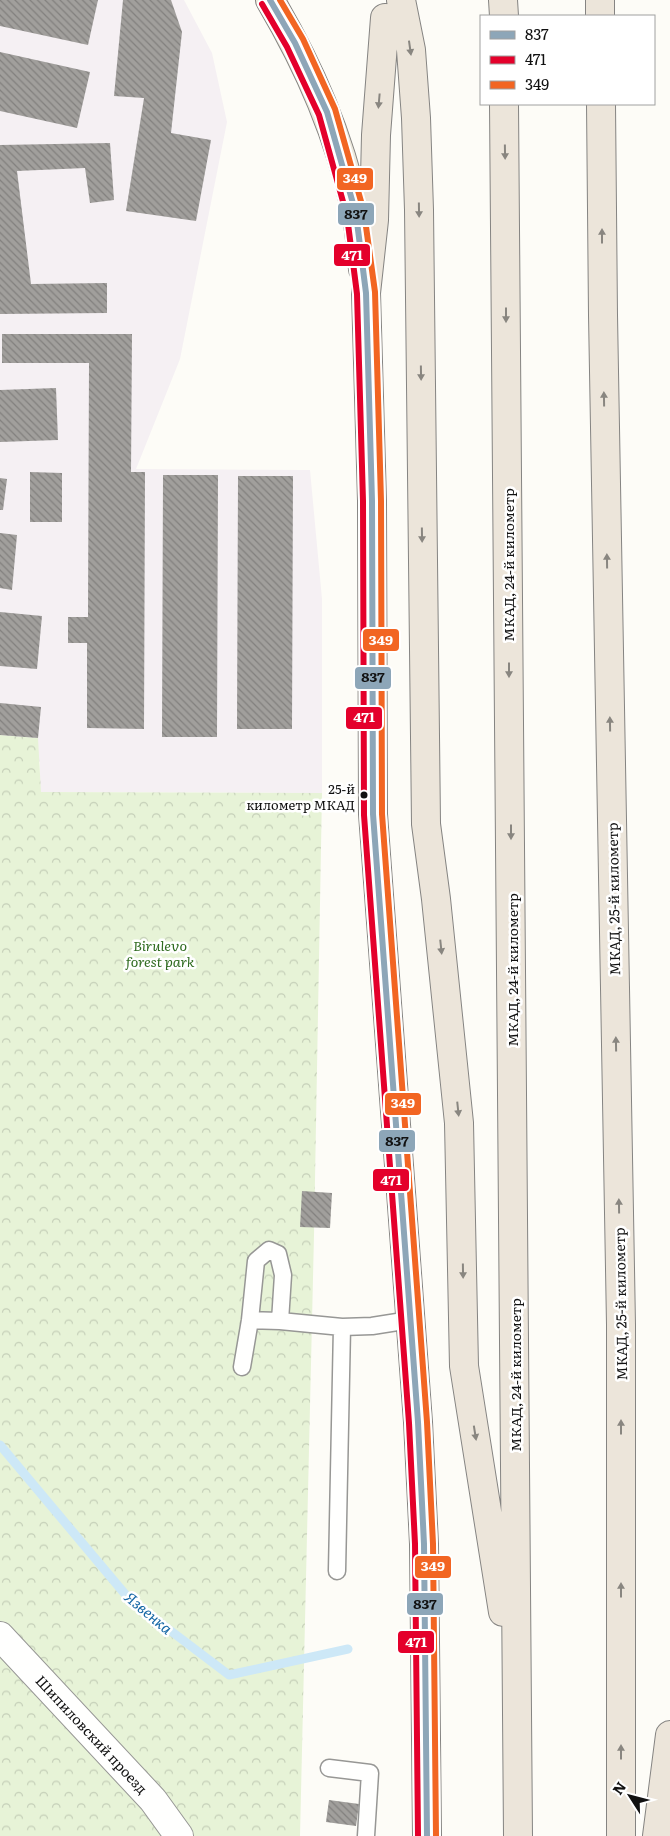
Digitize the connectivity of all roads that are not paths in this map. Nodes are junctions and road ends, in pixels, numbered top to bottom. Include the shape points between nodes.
1 (270, 0) edge
2 (503, 0) edge
3 (600, 0) edge
4 (393, 9) edge
5 (504, 15) edge
6 (600, 15) edge
7 (504, 105) edge
8 (601, 105) edge
9 (366, 293) junction
10 (250, 1320) junction
11 (410, 1320) junction
12 (280, 1321) junction
13 (342, 1327) junction
14 (242, 1367) dead end
15 (337, 1571) dead end
16 (0, 1636) edge
17 (518, 1702) junction
18 (670, 1734) edge
19 (328, 1768) dead end
20 (426, 1832) edge
21 (179, 1836) edge
22 (366, 1836) edge
23 (518, 1836) edge
24 (621, 1836) edge
25 (657, 1836) edge

1 - 9 main road via 299,52 342,156 356,214
2 - 5 highway
3 - 6 highway
4 -> 9 highway via 376,135 374,220
4 -> 17 highway via 411,50 416,118 426,824 459,1123 464,1366
7 -> 17 highway, МКАД, 24-й километр
24 -> 8 highway, МКАД, 25-й километр via 621,1325
9 - 11 highway via 372,501 373,814
10 - 12 lane
10 - 12 lane via 256,1261 269,1250 278,1254 283,1274
10 - 14 lane
11 - 13 lane
11 - 20 highway via 424,1544
12 - 13 lane
13 - 15 lane
16 - 21 street, Шипиловский проезд via 153,1800
17 - 23 highway, МКАД, 24-й километр
18 - 25 highway
19 - 22 lane via 370,1773

